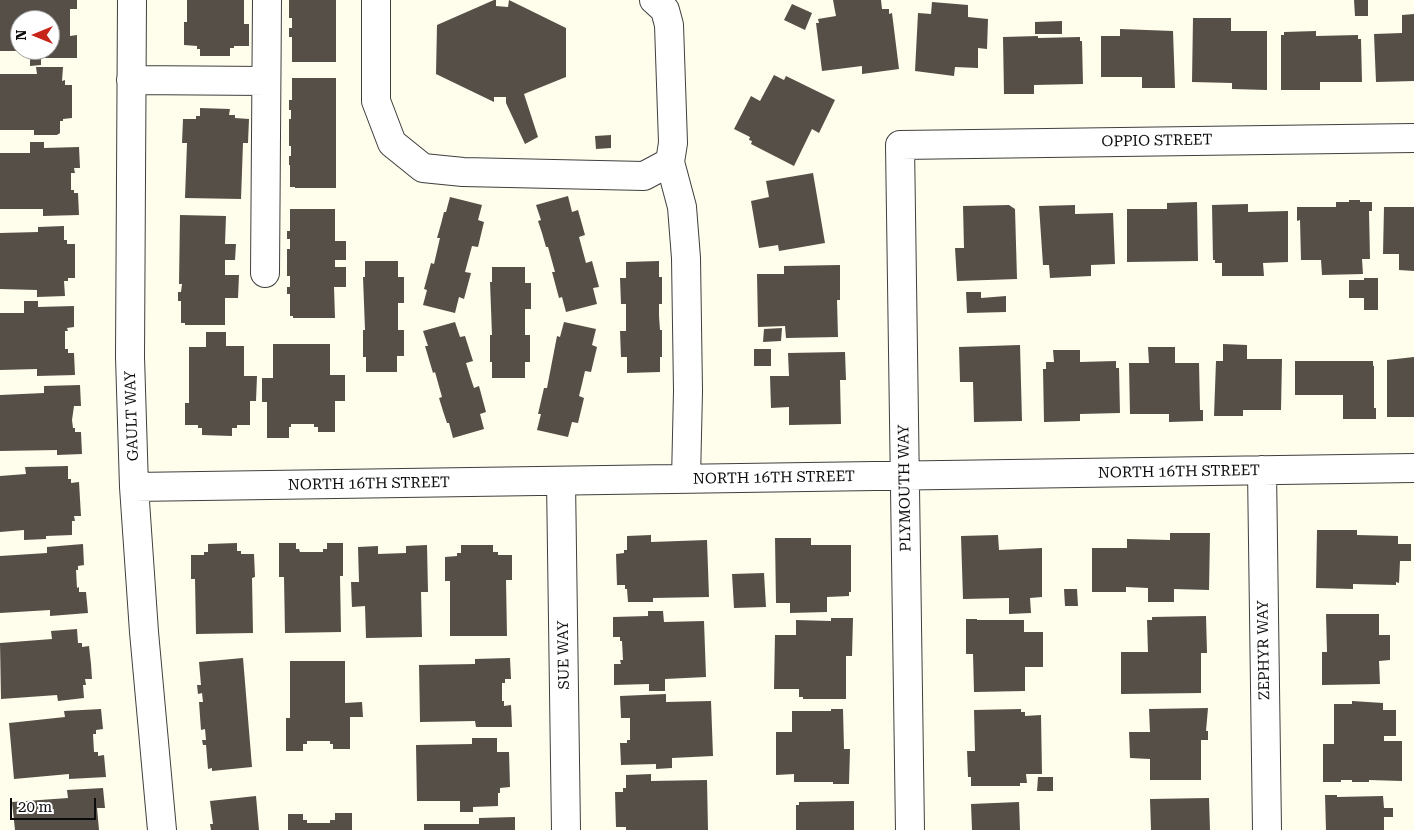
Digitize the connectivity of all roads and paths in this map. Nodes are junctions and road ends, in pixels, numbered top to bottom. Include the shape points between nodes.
1 (132, 0) edge
2 (267, 0) edge
3 (376, 0) edge
4 (654, 0) edge
5 (132, 80) junction
6 (266, 81) junction
7 (1414, 138) edge
8 (900, 145) joint
9 (670, 162) junction
10 (265, 273) dead end
11 (1414, 468) edge
12 (1262, 470) junction
13 (905, 476) junction
14 (686, 479) junction
15 (561, 481) junction
16 (134, 487) junction
17 (162, 830) edge
18 (566, 830) edge
19 (910, 830) edge
20 (1267, 830) edge

1 - 5 street, GAULT WAY
2 - 6 street
3 - 9 street via 376,101 392,143 424,168 462,172 644,176
4 - 9 street via 665,10 669,25 673,142
5 - 6 street
5 - 16 street, GAULT WAY via 130,357
6 - 10 street
7 - 8 street, OPPIO STREET
8 - 13 street, PLYMOUTH WAY
9 - 14 street via 682,208 686,258
11 - 12 street, NORTH 16TH STREET
12 - 13 street, NORTH 16TH STREET
12 - 20 street, ZEPHYR WAY
13 - 14 street, NORTH 16TH STREET
13 - 19 street, PLYMOUTH WAY
14 - 15 street, NORTH 16TH STREET
15 - 16 street, NORTH 16TH STREET
15 - 18 street, SUE WAY
16 - 17 street, GAULT WAY

